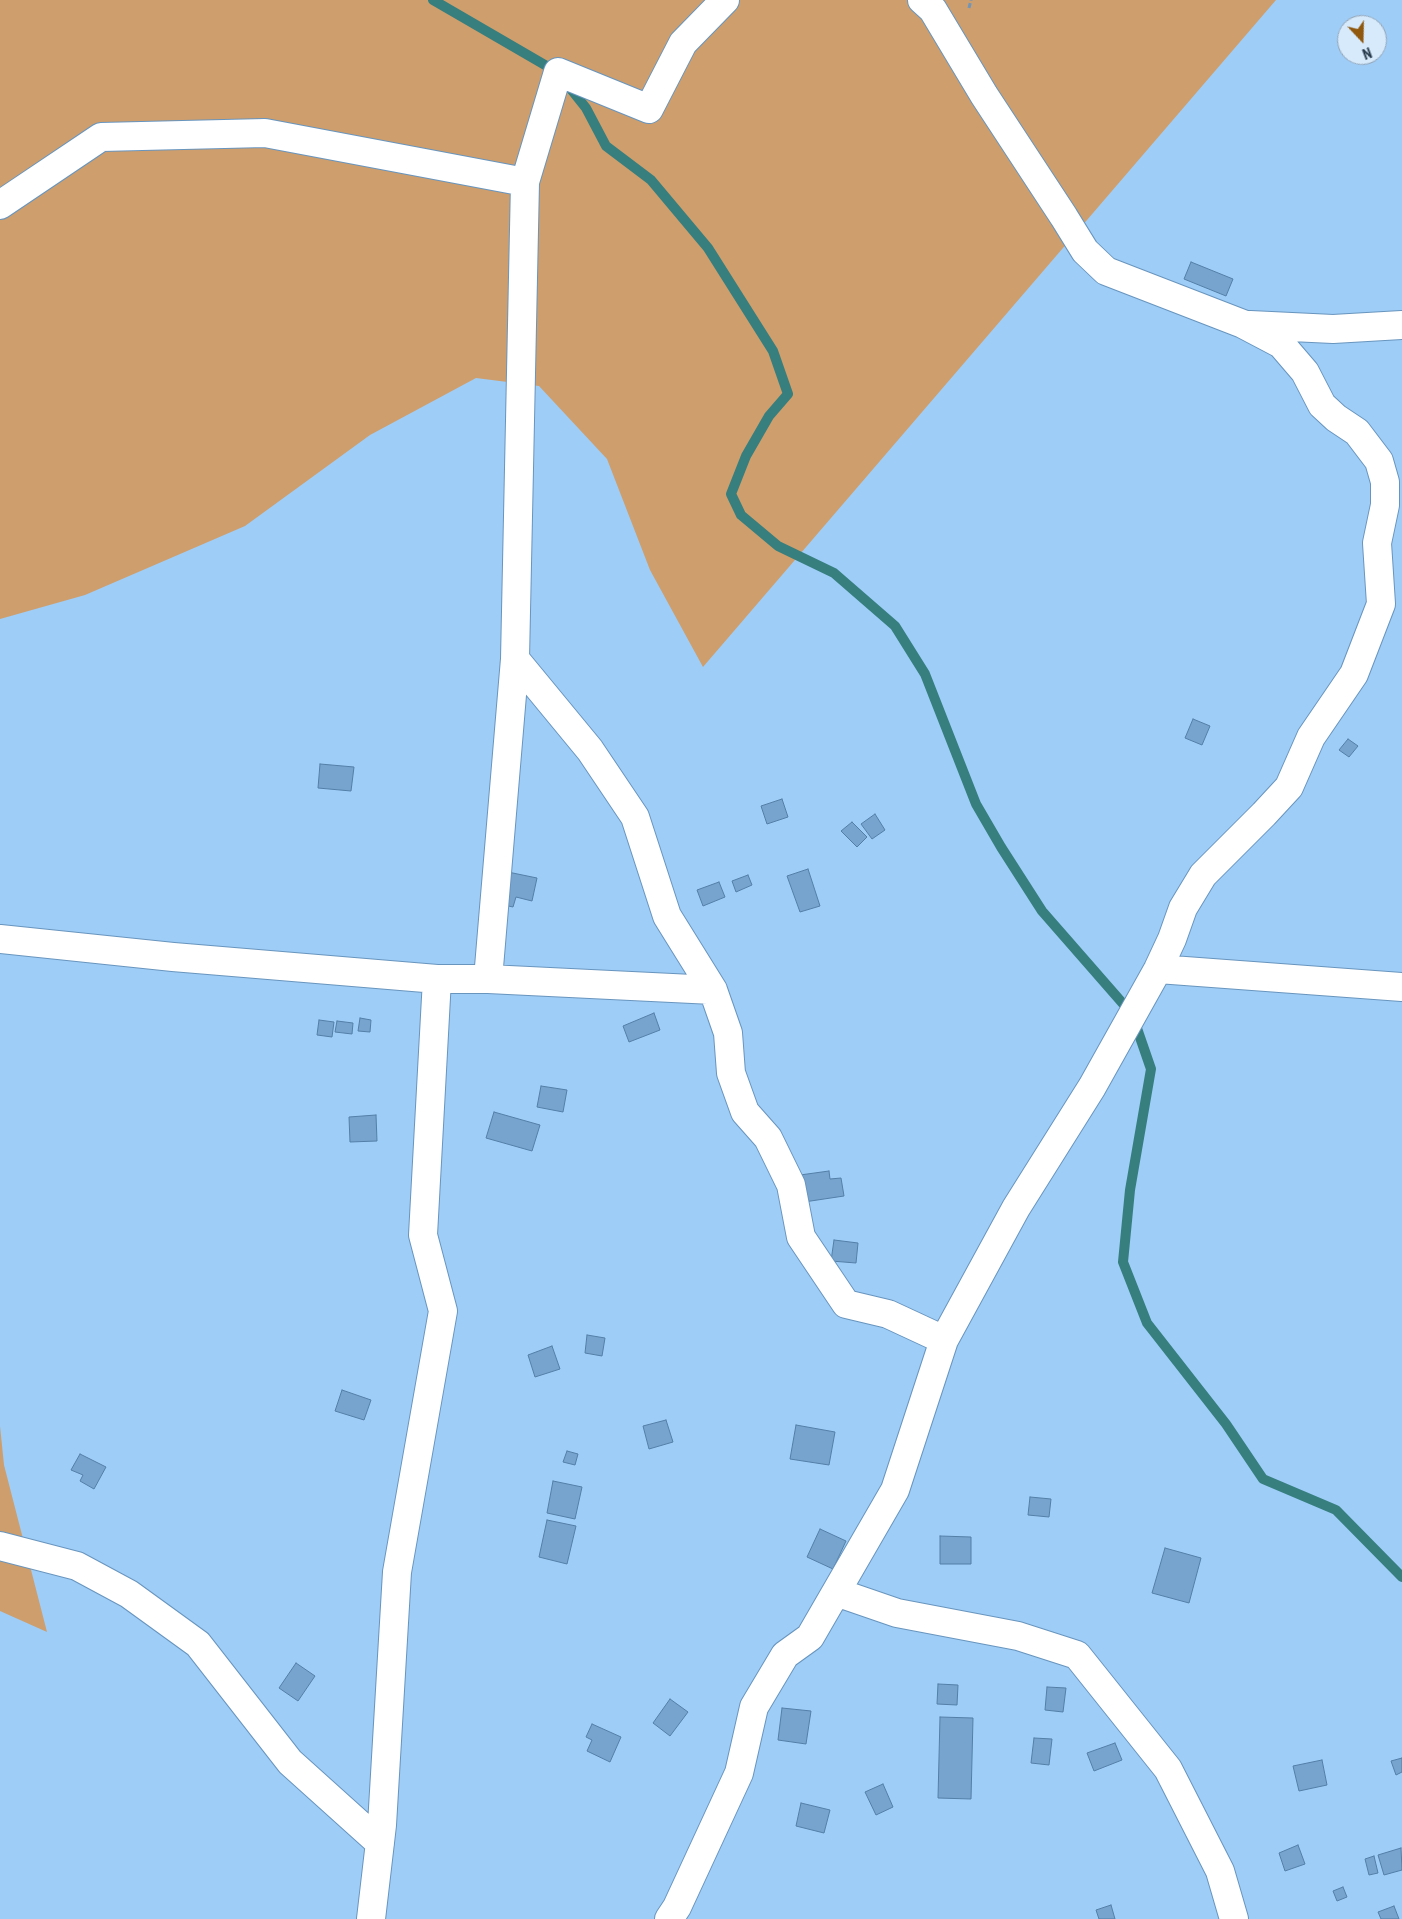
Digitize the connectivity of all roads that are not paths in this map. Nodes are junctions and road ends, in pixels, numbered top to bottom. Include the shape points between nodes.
1 (725, 0) edge
2 (922, 0) edge
3 (525, 182) junction
4 (0, 205) edge
5 (1244, 324) junction
6 (1402, 325) edge
7 (515, 659) junction
8 (0, 939) edge
9 (1158, 969) junction
10 (488, 979) junction
11 (437, 980) junction
12 (1402, 987) edge
13 (713, 990) junction
14 (944, 1340) junction
15 (0, 1546) edge
16 (836, 1592) junction
17 (380, 1844) junction
18 (371, 1919) edge
19 (669, 1919) edge
20 (1234, 1919) edge

1 - 3 street via 683,44 649,109 558,72
2 - 5 street via 933,10 1085,251 1106,271
3 - 4 street via 265,133 102,137
3 - 7 street
5 - 6 street via 1333,328
5 - 9 street via 1281,344 1305,372 1322,405 1357,432 1379,461 1385,482 1377,543 1381,604 1354,674 1311,737 1289,786 1202,875 1182,908
7 - 10 street
7 - 13 street via 590,750 635,817 667,916
8 - 11 street
9 - 12 street
9 - 14 street via 1092,1087 1016,1208
10 - 11 street
10 - 13 street
11 - 17 street via 423,1235 443,1310 397,1572
13 - 14 street via 728,1033 732,1074 742,1104 768,1138 791,1185 801,1237 846,1304 888,1314
14 - 16 street via 895,1490
15 - 17 street via 77,1566 129,1594 198,1644 290,1762
16 - 19 street via 810,1637 785,1655 754,1707 739,1773
16 - 20 street via 898,1613 1018,1636 1077,1655 1168,1769 1220,1871
17 - 18 street

